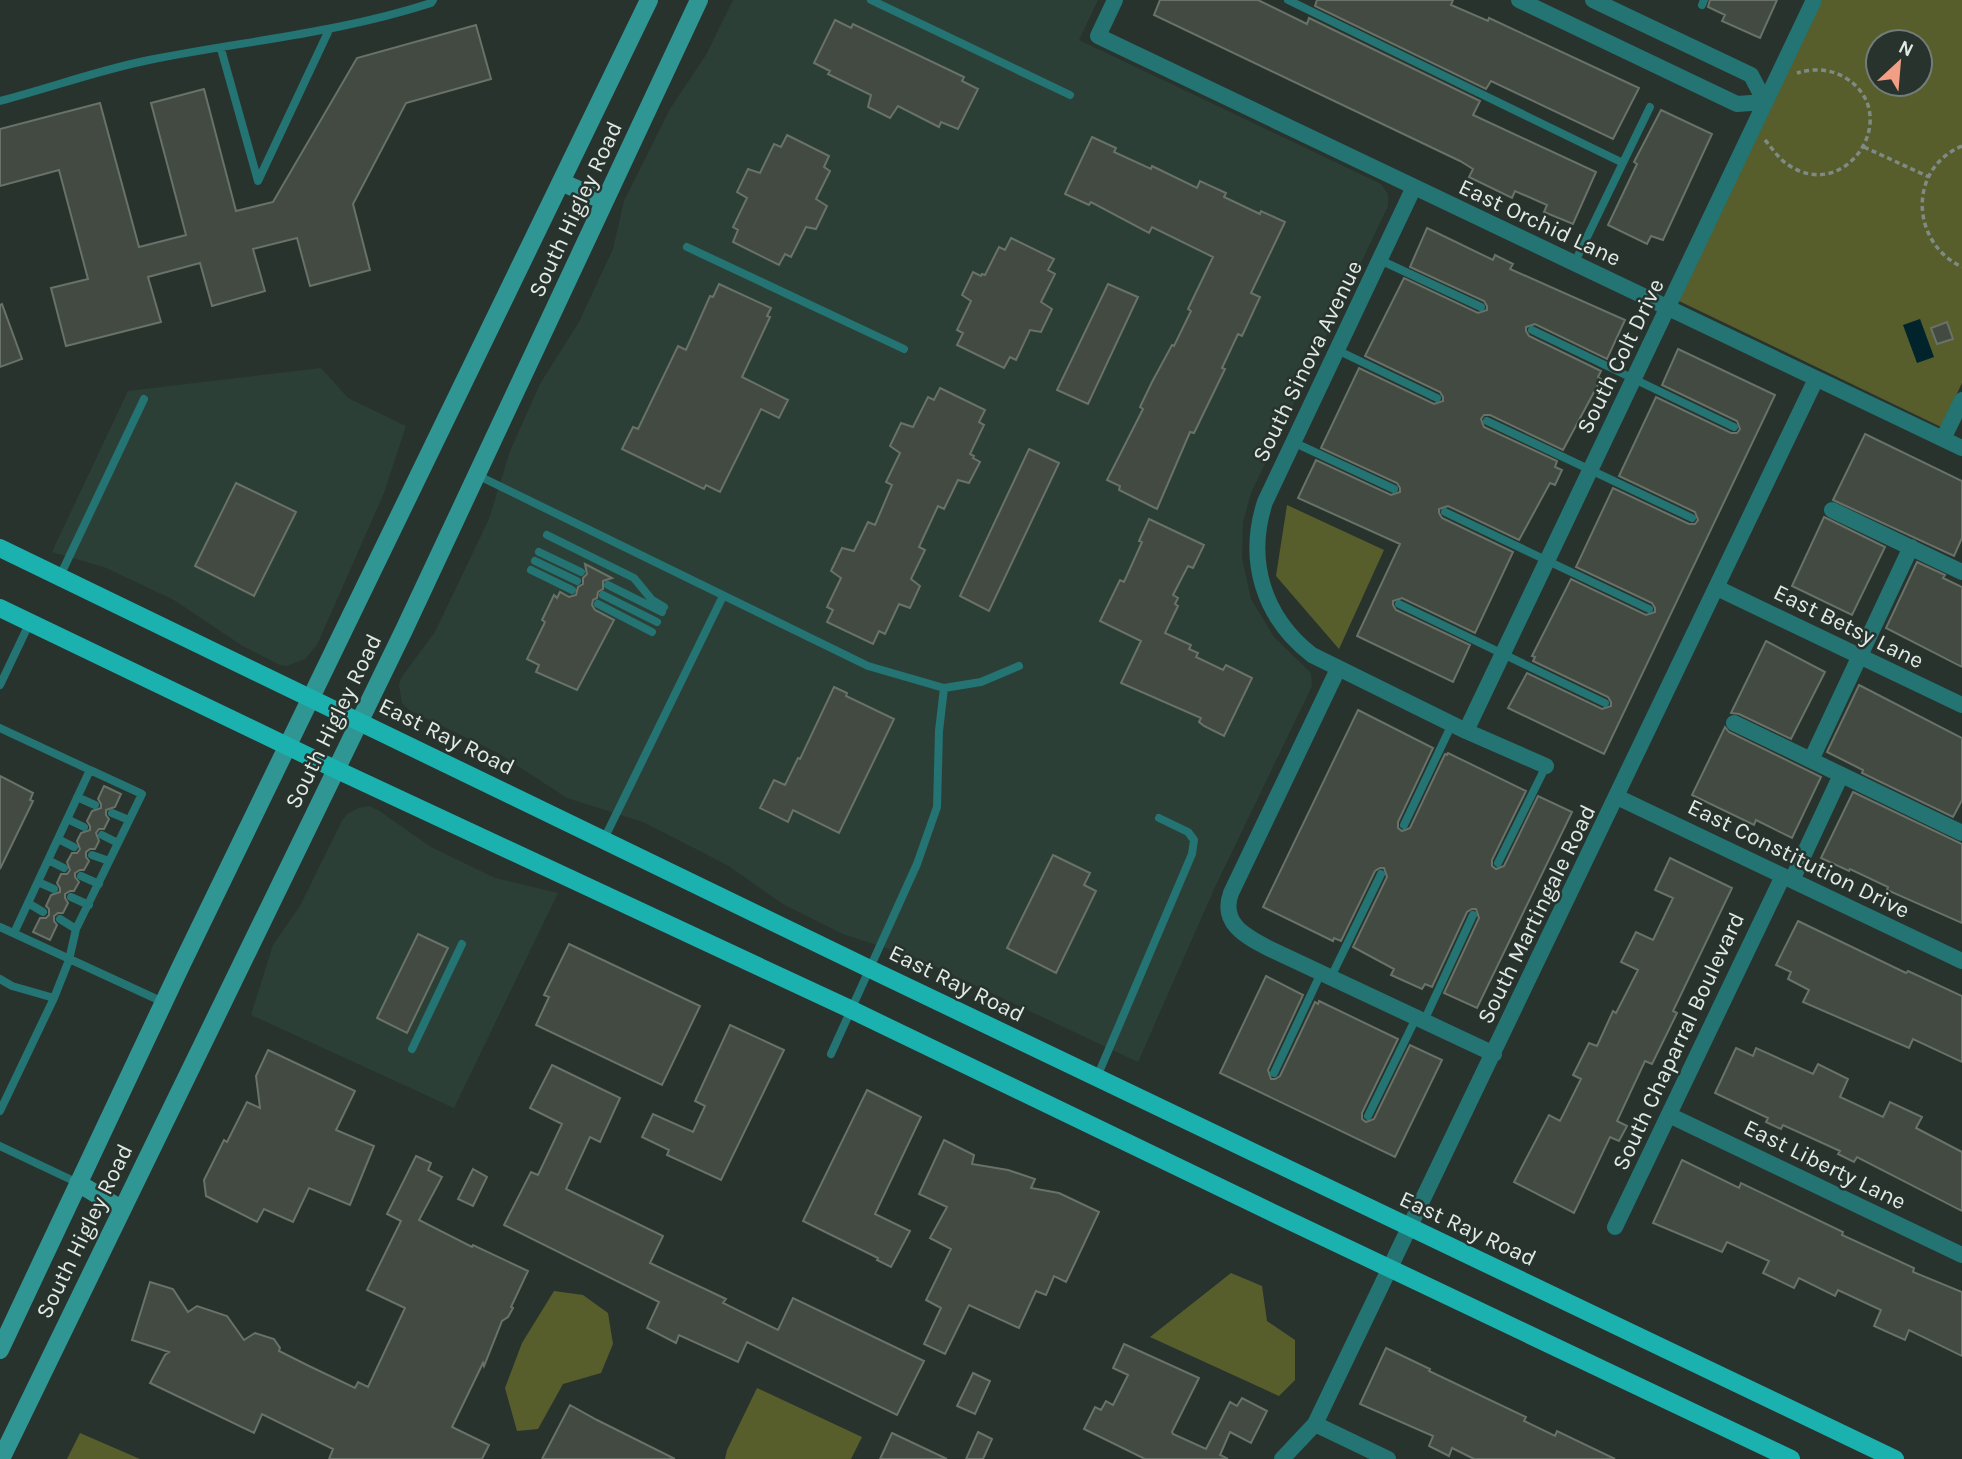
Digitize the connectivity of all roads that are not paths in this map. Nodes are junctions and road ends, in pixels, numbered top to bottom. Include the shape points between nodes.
1 (433, 0) edge
2 (649, 0) edge
3 (699, 0) edge
4 (871, 0) edge
5 (1115, 0) edge
6 (1288, 0) edge
7 (1519, 0) edge
8 (1593, 0) edge
9 (1814, 0) edge
10 (329, 30) junction
11 (221, 49) junction
12 (1070, 95) dead end
13 (0, 101) edge
14 (1765, 102) junction
15 (1650, 107) dead end
16 (1623, 163) junction
17 (561, 182) junction
18 (1414, 187) junction
19 (604, 201) junction
20 (687, 247) dead end
21 (1380, 260) junction
22 (1574, 264) junction
23 (1481, 307) dead end
24 (1667, 308) junction
25 (1532, 330) dead end
26 (904, 349) dead end
27 (1337, 350) junction
28 (1634, 379) junction
29 (1816, 379) junction
30 (1437, 398) dead end
31 (144, 399) dead end
32 (1962, 400) edge
33 (1487, 421) dead end
34 (1734, 427) dead end
35 (1943, 439) junction
36 (1293, 442) junction
37 (1962, 448) edge
38 (1590, 470) junction
39 (477, 475) junction
40 (1394, 489) dead end
41 (1832, 510) dead end
42 (1445, 512) dead end
43 (1692, 518) dead end
44 (547, 535) dead end
45 (1911, 547) junction
46 (0, 548) edge
47 (539, 552) dead end
48 (1547, 560) junction
49 (535, 561) dead end
50 (530, 570) dead end
51 (581, 572) dead end
52 (1962, 572) edge
53 (60, 576) junction
54 (577, 581) dead end
55 (608, 585) dead end
56 (1717, 588) junction
57 (572, 590) dead end
58 (603, 594) dead end
59 (723, 596) junction
60 (598, 604) dead end
61 (1399, 604) dead end
62 (0, 608) edge
63 (1648, 609) dead end
64 (30, 622) junction
65 (657, 622) dead end
66 (652, 632) dead end
67 (1502, 654) junction
68 (1860, 656) junction
69 (1019, 666) dead end
70 (1338, 669) junction
71 (0, 685) edge
72 (944, 688) junction
73 (311, 698) junction
74 (1605, 703) dead end
75 (1962, 705) edge
76 (360, 721) junction
77 (1734, 723) dead end
78 (1459, 727) junction
79 (0, 728) edge
80 (288, 746) junction
81 (1811, 760) junction
82 (1546, 766) joint
83 (90, 770) junction
84 (337, 770) junction
85 (1841, 775) junction
86 (77, 797) junction
87 (1617, 797) junction
88 (95, 806) dead end
89 (111, 813) dead end
90 (1159, 818) dead end
91 (67, 819) junction
92 (129, 820) junction
93 (1404, 825) dead end
94 (84, 827) dead end
95 (1962, 833) edge
96 (102, 835) dead end
97 (58, 839) junction
98 (604, 839) junction
99 (118, 843) junction
100 (74, 847) dead end
101 (92, 855) dead end
102 (48, 860) junction
103 (109, 861) junction
104 (1497, 863) dead end
105 (64, 868) dead end
106 (1381, 874) dead end
107 (82, 876) dead end
108 (1787, 878) junction
109 (38, 882) junction
110 (99, 884) junction
111 (54, 889) dead end
112 (71, 897) dead end
113 (28, 903) junction
114 (89, 905) junction
115 (43, 912) dead end
116 (1473, 915) dead end
117 (60, 919) dead end
118 (0, 927) edge
119 (76, 929) junction
120 (14, 933) junction
121 (462, 944) dead end
122 (69, 960) junction
123 (1962, 961) edge
124 (870, 969) junction
125 (1326, 975) junction
126 (0, 979) edge
127 (54, 998) junction
128 (164, 1002) junction
129 (852, 1010) junction
130 (1420, 1019) junction
131 (412, 1049) dead end
132 (831, 1054) dead end
133 (1494, 1054) junction
134 (1274, 1073) dead end
135 (1097, 1077) junction
136 (0, 1111) edge
137 (1669, 1115) junction
138 (1368, 1116) dead end
139 (0, 1146) edge
140 (78, 1183) junction
141 (121, 1209) junction
142 (1408, 1227) junction
143 (1615, 1227) dead end
144 (1962, 1255) edge
145 (1388, 1268) junction
146 (0, 1350) edge
147 (1315, 1424) junction
148 (1, 1459) edge
149 (1282, 1459) edge
150 (1388, 1459) edge
151 (1791, 1459) edge
152 (1895, 1459) edge

1 - 10 lane via 400,14
2 - 17 main road, South Higley Road
3 - 19 main road, South Higley Road
4 - 12 lane
5 - 18 street, East Orchid Lane via 1098,36
6 - 16 lane
7 - 14 street via 1737,104
8 - 14 street via 1751,75
9 - 14 street, South Colt Drive
10 - 11 lane
10 - 11 lane via 258,181
11 - 13 lane via 149,60
14 - 24 street, South Colt Drive
15 - 16 lane
16 - 22 lane
17 - 19 main road
17 - 73 main road, South Higley Road
18 - 21 street, South Sinova Avenue
18 - 22 street, East Orchid Lane
19 - 39 main road, South Higley Road
20 - 26 lane
21 - 23 lane
21 - 27 street, South Sinova Avenue
22 - 24 street, East Orchid Lane
24 - 28 street, South Colt Drive
24 - 29 street, East Orchid Lane
25 - 28 lane
27 - 30 lane
27 - 36 street, South Sinova Avenue
28 - 34 lane
28 - 38 street, South Colt Drive
29 - 35 street, East Orchid Lane
29 - 56 street, South Martingale Road
31 - 53 lane
32 - 35 street
33 - 38 lane
35 - 37 street, East Orchid Lane
36 - 40 lane
36 - 70 street, South Sinova Avenue via 1261,513 1257,558 1264,592 1280,622 1303,648
38 - 43 lane
38 - 48 street, South Colt Drive
39 - 59 lane
39 - 76 main road, South Higley Road
41 - 45 street
42 - 48 lane
44 - 55 lane via 634,578 663,610
45 - 52 street
45 - 68 street
46 - 53 main road, East Ray Road
47 - 51 lane
48 - 63 lane
48 - 67 street, South Colt Drive
49 - 54 lane
50 - 57 lane
53 - 73 main road, East Ray Road
56 - 68 street, East Betsy Lane
56 - 87 street, South Martingale Road
58 - 65 lane
59 - 72 lane via 867,666
59 - 98 lane
60 - 66 lane
61 - 67 lane
62 - 64 main road
64 - 71 lane
64 - 80 main road
67 - 74 lane
67 - 78 street, South Colt Drive
68 - 75 street, East Betsy Lane
68 - 81 street
69 - 72 lane via 981,682
70 - 78 street
70 - 125 street via 1229,901 1229,915 1237,930
72 - 124 lane via 937,807
73 - 76 main road, East Ray Road
73 - 80 main road, South Higley Road
76 - 84 main road, South Higley Road
76 - 98 main road, East Ray Road
77 - 81 street
78 - 82 street
78 - 93 lane
79 - 83 lane
80 - 84 main road
80 - 128 main road, South Higley Road
81 - 85 street
82 - 104 lane
83 - 86 lane
83 - 92 lane via 142,794
84 - 129 main road
84 - 141 main road, South Higley Road
85 - 95 street
85 - 108 street, South Chaparral Boulevard
86 - 88 lane
86 - 91 lane
87 - 108 street, East Constitution Drive
87 - 133 street, South Martingale Road
89 - 92 lane
90 - 135 lane via 1188,832 1194,840 1192,854
91 - 94 lane
91 - 97 lane
92 - 99 lane
96 - 99 lane
97 - 100 lane
97 - 102 lane
98 - 124 main road, East Ray Road
99 - 103 lane
101 - 103 lane
102 - 105 lane
102 - 109 lane
103 - 110 lane
106 - 125 lane
107 - 110 lane
108 - 123 street, East Constitution Drive
108 - 137 street, South Chaparral Boulevard
109 - 111 lane
109 - 113 lane
110 - 114 lane
112 - 114 lane
113 - 115 lane
113 - 120 lane
114 - 119 lane
116 - 130 lane
117 - 119 lane
118 - 120 lane
119 - 122 lane
120 - 122 lane
121 - 131 lane
122 - 127 lane
122 - 128 lane
124 - 129 lane
124 - 135 main road, East Ray Road
125 - 130 street
125 - 134 lane
126 - 127 lane
127 - 136 lane
128 - 140 main road, South Higley Road
129 - 132 lane
129 - 145 main road
130 - 133 street
130 - 138 lane
133 - 142 street, South Martingale Road
135 - 142 main road, East Ray Road
137 - 143 street, South Chaparral Boulevard
137 - 144 street, East Liberty Lane
139 - 140 lane
140 - 141 main road
140 - 146 main road, South Higley Road
141 - 148 main road, South Higley Road
142 - 145 street, South Martingale Road
142 - 152 main road, East Ray Road
145 - 147 street, South Martingale Road
145 - 151 main road
147 - 149 street, South Martingale Road
147 - 150 street

